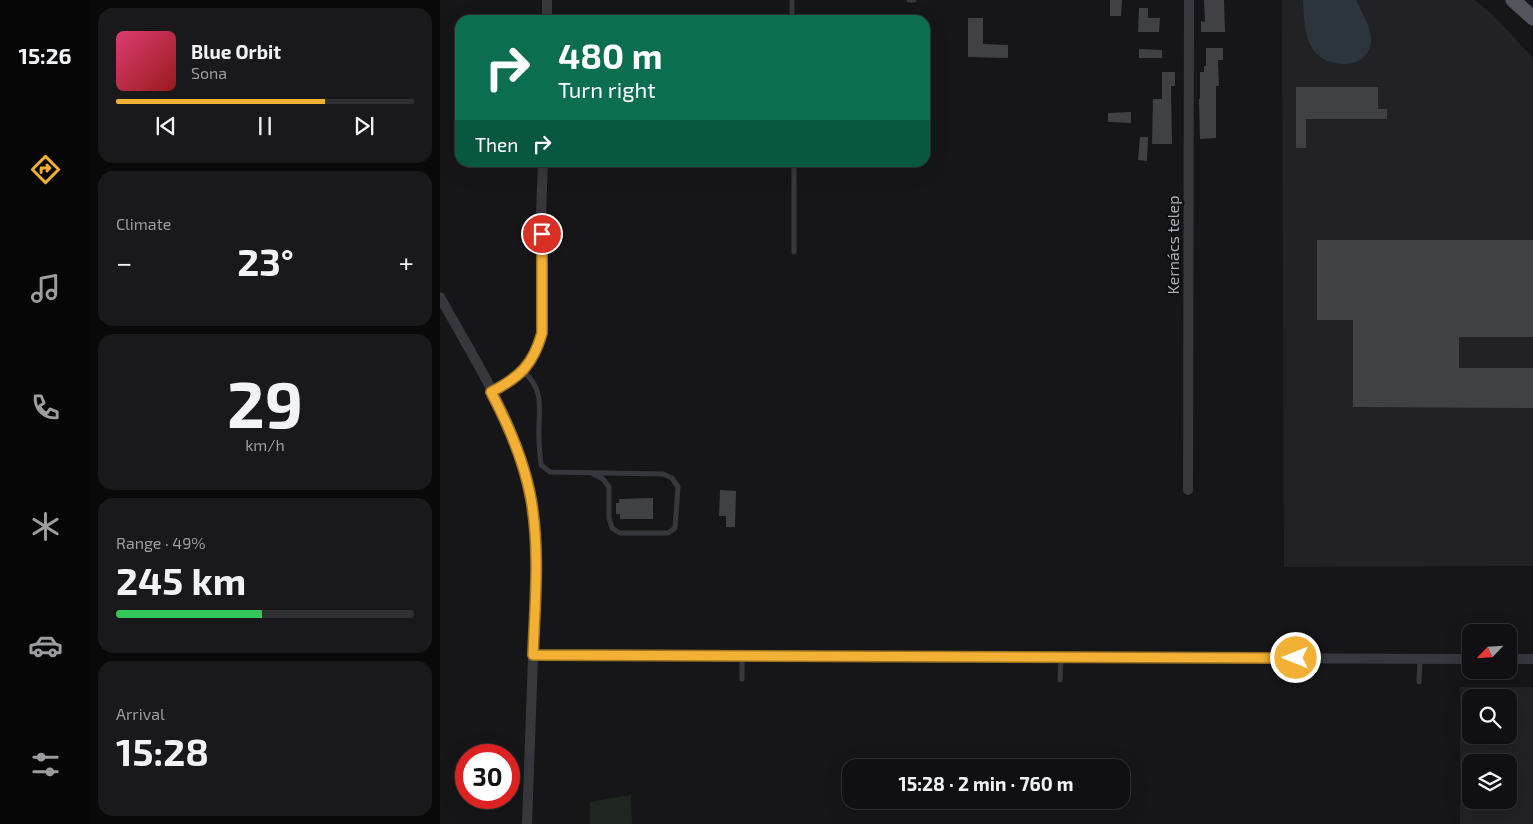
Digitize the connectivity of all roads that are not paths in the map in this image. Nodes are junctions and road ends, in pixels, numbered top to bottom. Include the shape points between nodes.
1 (547, 0) edge
2 (792, 0) edge
3 (909, 0) edge
4 (914, 0) edge
5 (1189, 0) edge
6 (1513, 0) edge
7 (547, 15) edge
8 (792, 15) edge
9 (1533, 18) edge
10 (543, 167) edge
11 (794, 167) edge
12 (794, 252) dead end
13 (440, 297) edge
14 (523, 371) junction
15 (491, 392) junction
16 (593, 474) junction
17 (1188, 490) dead end
18 (1296, 636) dead end
19 (533, 655) junction
20 (742, 656) junction
21 (1061, 657) junction
22 (1296, 658) junction
23 (1420, 659) junction
24 (1462, 659) edge
25 (1518, 659) edge
26 (1533, 659) edge
27 (742, 679) dead end
28 (1060, 680) dead end
29 (1419, 682) dead end
30 (527, 824) edge

1 - 7 street
2 - 8 lane
3 - 4 lane
5 - 17 street, Kernács telep
6 - 9 main road
10 - 14 street via 542,333 532,360
11 - 12 lane
13 - 15 street
14 - 15 street
14 - 16 lane via 538,391 541,464 550,472
15 - 19 street via 520,454 531,500 536,536
16 - 16 lane via 663,474 672,478 678,487 675,528 668,534 620,532 612,528 609,487
18 - 22 lane
19 - 20 street
19 - 30 street
20 - 21 street
20 - 27 lane
21 - 22 street
21 - 28 lane
22 - 23 street
23 - 24 street
23 - 29 lane
25 - 26 street

